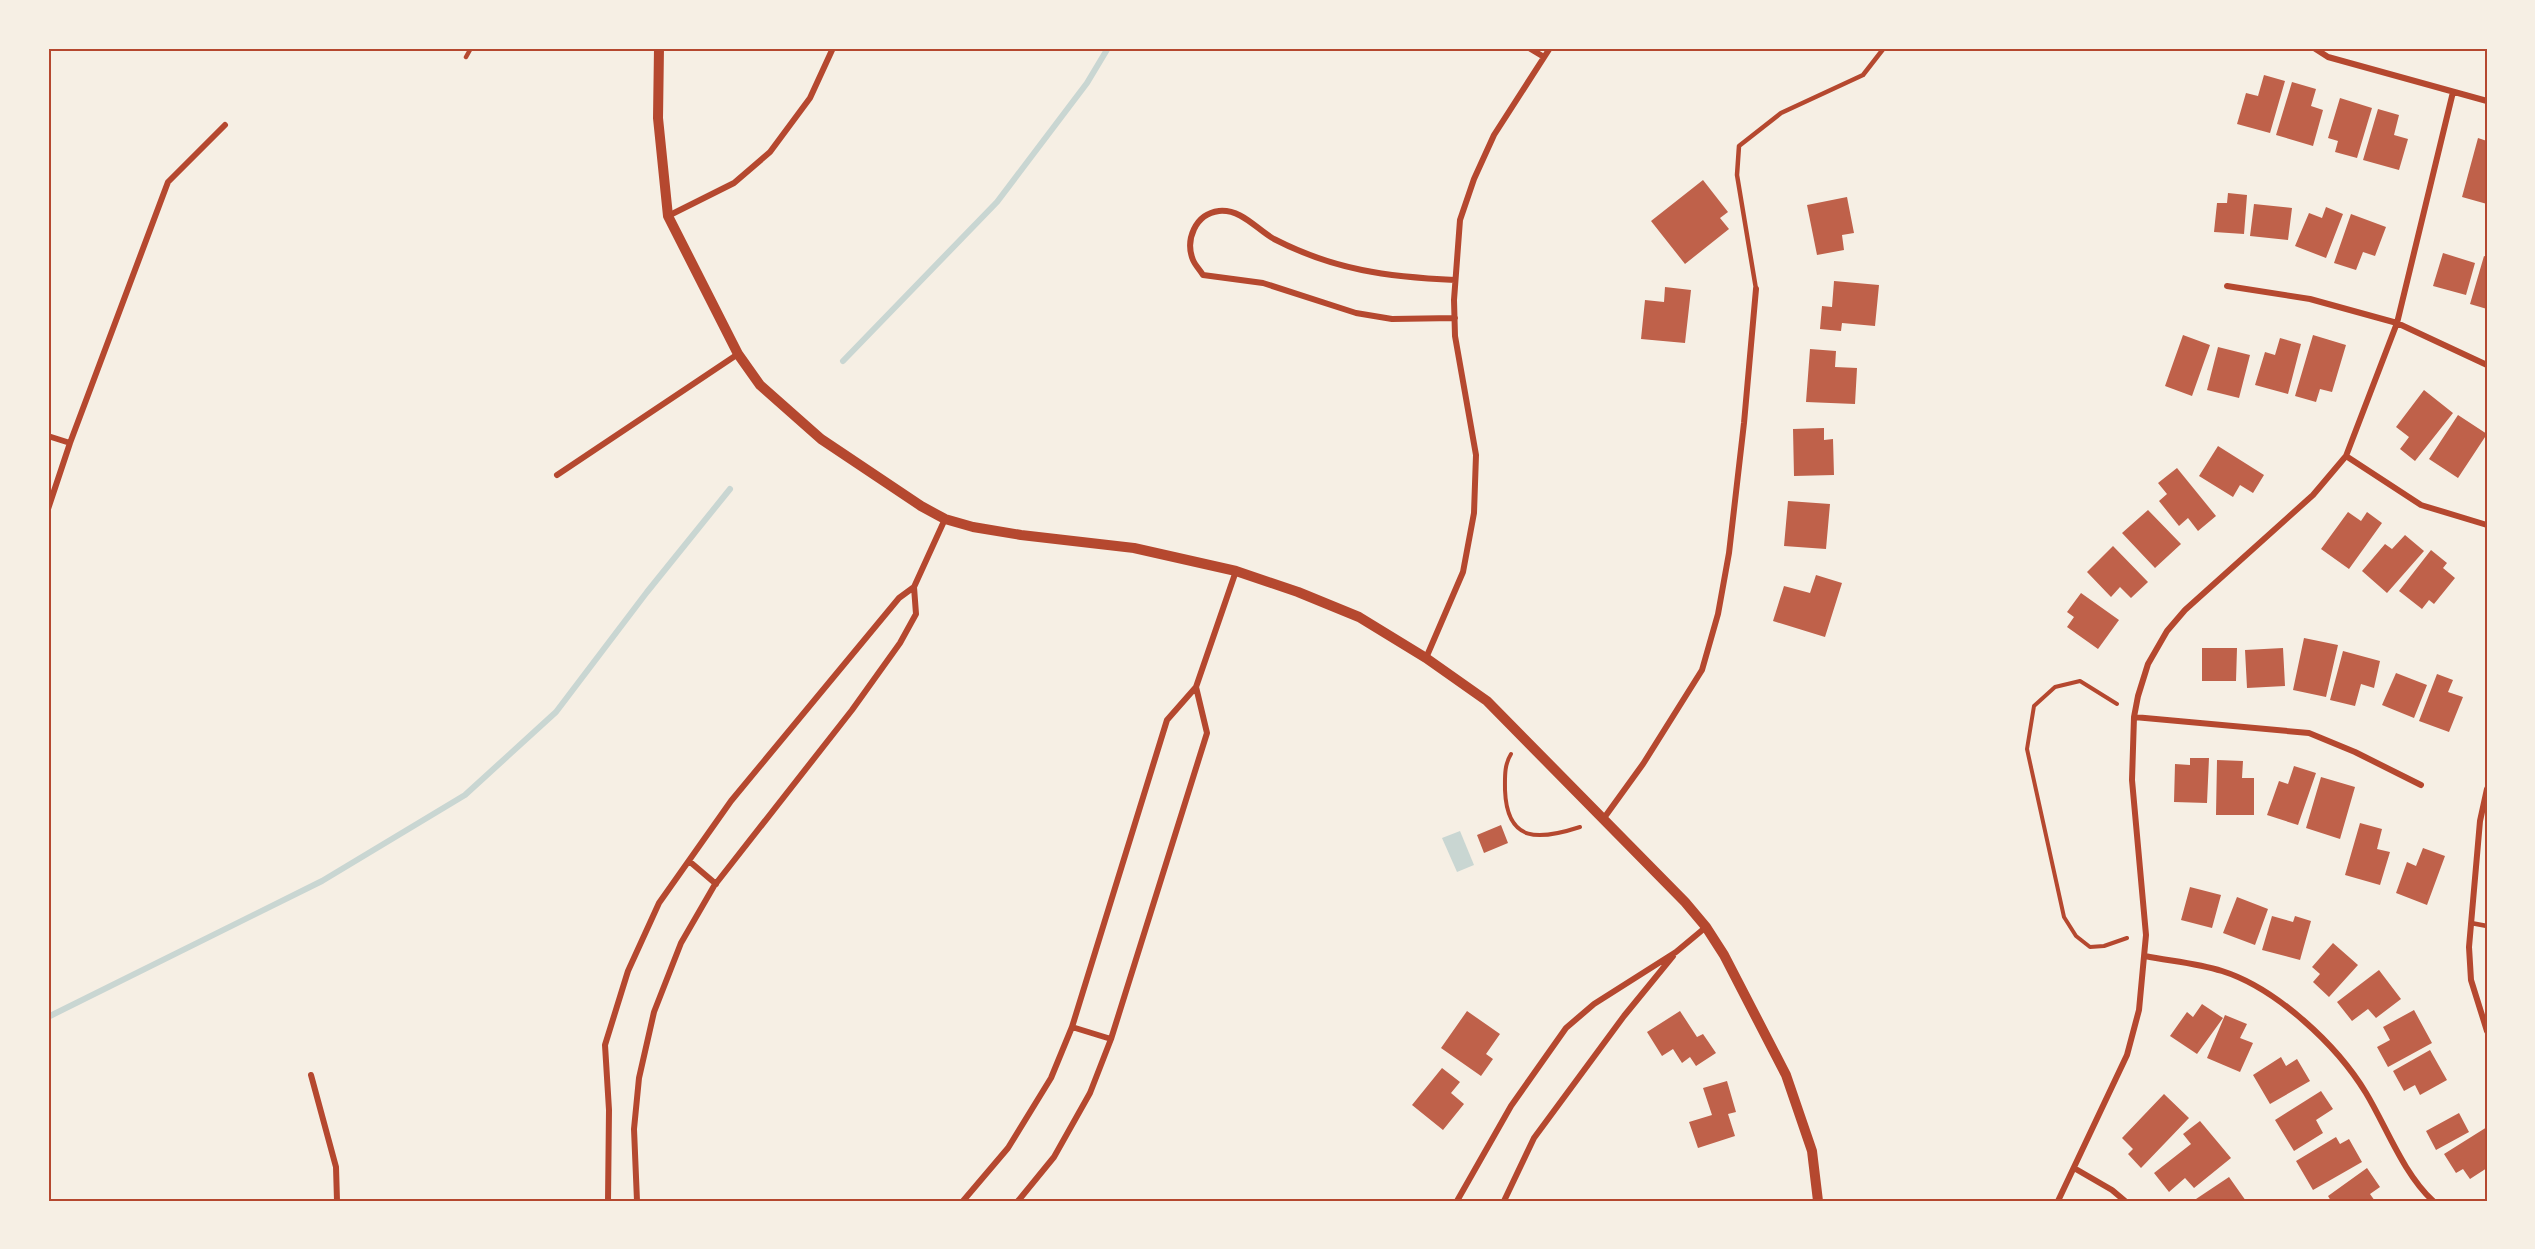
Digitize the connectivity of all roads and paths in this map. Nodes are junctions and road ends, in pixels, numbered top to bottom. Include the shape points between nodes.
1 (471, 48) edge
2 (659, 48) edge
3 (833, 48) edge
4 (1529, 48) edge
5 (1550, 48) edge
6 (1884, 48) edge
7 (2314, 48) edge
8 (466, 57) dead end
9 (1544, 57) junction
10 (2453, 92) junction
11 (2487, 101) edge
12 (225, 125) dead end
13 (668, 216) junction
14 (1455, 280) junction
15 (2227, 285) dead end
16 (1756, 289) joint
17 (1455, 318) junction
18 (2397, 323) junction
19 (738, 354) junction
20 (2487, 365) edge
21 (48, 436) edge
22 (70, 443) junction
23 (2346, 456) junction
24 (557, 475) dead end
25 (48, 509) edge
26 (945, 519) junction
27 (2487, 525) edge
28 (1236, 572) junction
29 (914, 587) junction
30 (1426, 658) junction
31 (1196, 687) junction
32 (2117, 704) dead end
33 (2134, 717) junction
34 (1511, 754) dead end
35 (2421, 785) dead end
36 (2487, 789) edge
37 (1604, 818) junction
38 (1580, 827) dead end
39 (689, 861) junction
40 (716, 884) junction
41 (2472, 923) junction
42 (2487, 926) edge
43 (1706, 927) junction
44 (2127, 938) dead end
45 (1676, 952) junction
46 (2145, 956) junction
47 (1072, 1027) junction
48 (2487, 1031) edge
49 (1111, 1039) junction
50 (311, 1075) dead end
51 (2074, 1168) junction
52 (337, 1201) edge
53 (608, 1201) edge
54 (637, 1201) edge
55 (963, 1201) edge
56 (1018, 1201) edge
57 (1457, 1201) edge
58 (1504, 1201) edge
59 (1818, 1201) edge
60 (2058, 1201) edge
61 (2125, 1201) edge
62 (2433, 1201) edge

1 - 8 lane
2 - 13 street via 658,118
3 - 13 street via 810,98 770,152 734,183
4 - 9 street
5 - 9 street
6 - 16 lane via 1863,75 1781,114 1739,146 1737,175
7 - 10 street via 2328,57
9 - 14 street via 1494,135 1474,179 1460,220
10 - 11 street
10 - 18 street
12 - 22 street via 168,182
13 - 19 street
14 - 17 street
14 - 17 street via 1370,273 1336,265 1266,234 1241,214 1219,211 1203,217 1193,230 1190,248 1193,262 1203,274 1263,283 1356,313 1392,319
15 - 18 street via 2310,299
16 - 37 street via 1729,553 1712,636 1702,670
17 - 30 street via 1476,455 1474,513 1463,572
18 - 20 street
18 - 23 street
19 - 24 street
19 - 26 street via 760,384 821,439
21 - 22 street
22 - 25 street
23 - 27 street via 2421,505
23 - 33 street via 2313,495 2173,624 2148,664
26 - 28 street via 1021,535 1134,548
26 - 29 street
28 - 30 street via 1359,617
28 - 31 street
29 - 39 street via 899,598 731,801
29 - 40 street via 916,614 900,643 852,711
30 - 37 street via 1487,701
31 - 47 street via 1167,720
31 - 49 street via 1207,733
32 - 44 path via 2080,681 2055,687 2034,706 2027,749 2064,917 2076,936 2090,947
33 - 35 street via 2309,733
33 - 46 street via 2132,780
34 - 38 path via 1505,784 1510,823 1530,834 1547,837
36 - 41 street via 2480,821
37 - 43 street
39 - 40 street
39 - 53 street via 659,903 628,970 605,1045
40 - 54 street via 681,943 654,1012 639,1078 635,1119
41 - 42 lane
41 - 48 street via 2471,980
43 - 45 street
43 - 59 street via 1742,985 1786,1075 1812,1151
45 - 57 street via 1594,1004 1566,1028 1510,1106
45 - 58 street via 1534,1138
46 - 51 street via 2139,1010 2127,1056
46 - 62 street via 2223,971 2290,1009 2337,1052 2366,1093 2390,1140
47 - 49 street
47 - 55 street via 1051,1078 1008,1148
49 - 56 street via 1089,1092 1054,1157
50 - 52 street via 336,1167
51 - 60 street
51 - 61 street

